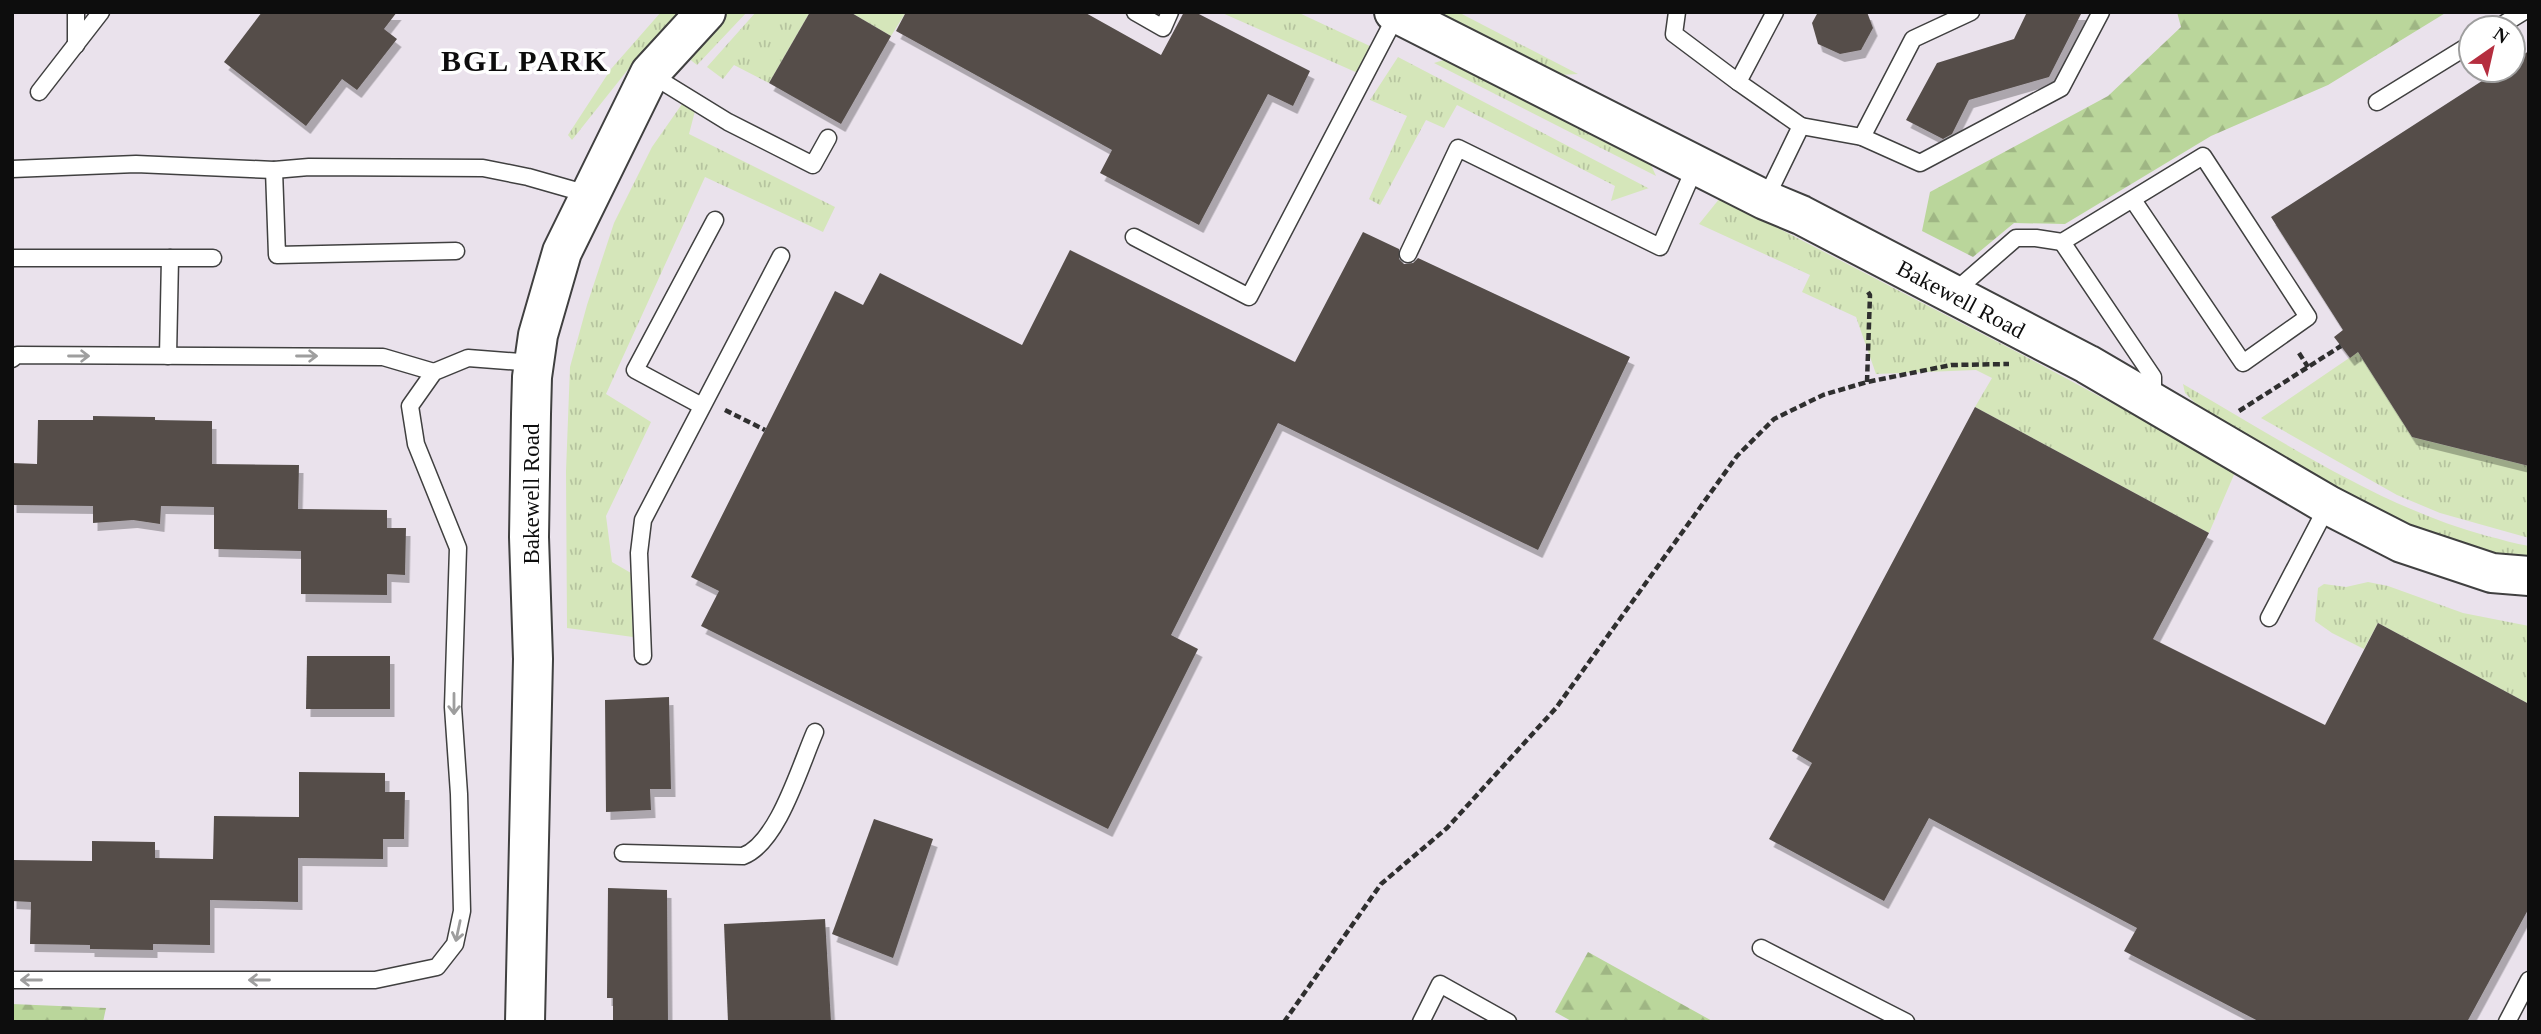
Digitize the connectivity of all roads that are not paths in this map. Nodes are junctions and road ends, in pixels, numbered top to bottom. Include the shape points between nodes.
1 (76, 12) edge
2 (101, 12) edge
3 (706, 12) edge
4 (1135, 12) edge
5 (1170, 12) edge
6 (1677, 12) edge
7 (1774, 12) edge
8 (1971, 12) edge
9 (2101, 12) edge
10 (1396, 13) edge
11 (76, 45) junction
12 (2457, 53) edge
13 (650, 73) junction
14 (1738, 82) junction
15 (39, 92) dead end
16 (2377, 102) dead end
17 (1801, 126) junction
18 (1862, 137) junction
19 (828, 138) dead end
20 (1696, 165) junction
21 (12, 169) edge
22 (274, 170) junction
23 (591, 195) junction
24 (1765, 200) junction
25 (2133, 200) junction
26 (715, 220) dead end
27 (1134, 237) dead end
28 (2062, 242) junction
29 (456, 251) dead end
30 (1408, 254) dead end
31 (781, 256) dead end
32 (12, 258) edge
33 (170, 258) junction
34 (213, 258) dead end
35 (1952, 294) junction
36 (168, 356) junction
37 (12, 359) edge
38 (534, 362) junction
39 (434, 372) junction
40 (2154, 402) junction
41 (704, 403) junction
42 (2328, 505) junction
43 (2529, 576) edge
44 (2269, 618) dead end
45 (643, 656) dead end
46 (815, 732) dead end
47 (623, 853) dead end
48 (1761, 947) dead end
49 (12, 980) edge
50 (2529, 980) edge
51 (525, 1022) edge
52 (1421, 1022) edge
53 (1508, 1022) edge
54 (1906, 1022) edge
55 (2507, 1022) edge

1 - 11 lane
2 - 11 lane
3 - 13 street, Bakewell Road
4 - 5 lane via 1163,28
6 - 14 lane via 1674,34
7 - 14 lane
8 - 18 lane via 1913,39
9 - 18 lane via 2061,88 1920,163
10 - 20 street, Bakewell Road
10 - 27 lane via 1249,298
11 - 15 lane
12 - 16 lane
13 - 19 lane via 728,122 813,165
13 - 23 street, Bakewell Road
14 - 17 lane
17 - 18 lane
17 - 24 lane
20 - 24 street, Bakewell Road
20 - 30 lane via 1660,247 1458,148
21 - 22 lane via 136,164
22 - 23 lane via 483,168
22 - 29 lane via 277,255
23 - 38 street, Bakewell Road via 562,251
24 - 35 street, Bakewell Road
25 - 25 lane via 2203,156 2308,317 2242,363
25 - 28 lane
26 - 41 lane via 635,370
28 - 35 lane via 2016,238
28 - 40 lane via 2152,377
31 - 41 lane
32 - 33 lane
33 - 34 lane
33 - 36 lane
35 - 40 street, Bakewell Road
37 -> 36 lane via 17,355
36 -> 39 lane via 383,357
38 - 39 lane via 468,358
38 - 51 street, Bakewell Road
39 -> 49 lane via 410,406 416,444 458,548 453,707 462,911 455,944 437,967 375,980
40 - 42 street, Bakewell Road
41 - 45 lane via 643,520 639,553
42 - 43 street, Bakewell Road via 2402,543 2492,573
42 - 44 lane
46 - 47 lane via 773,830 754,852 743,856
48 - 54 lane
50 - 55 lane
52 - 53 lane via 1440,984

